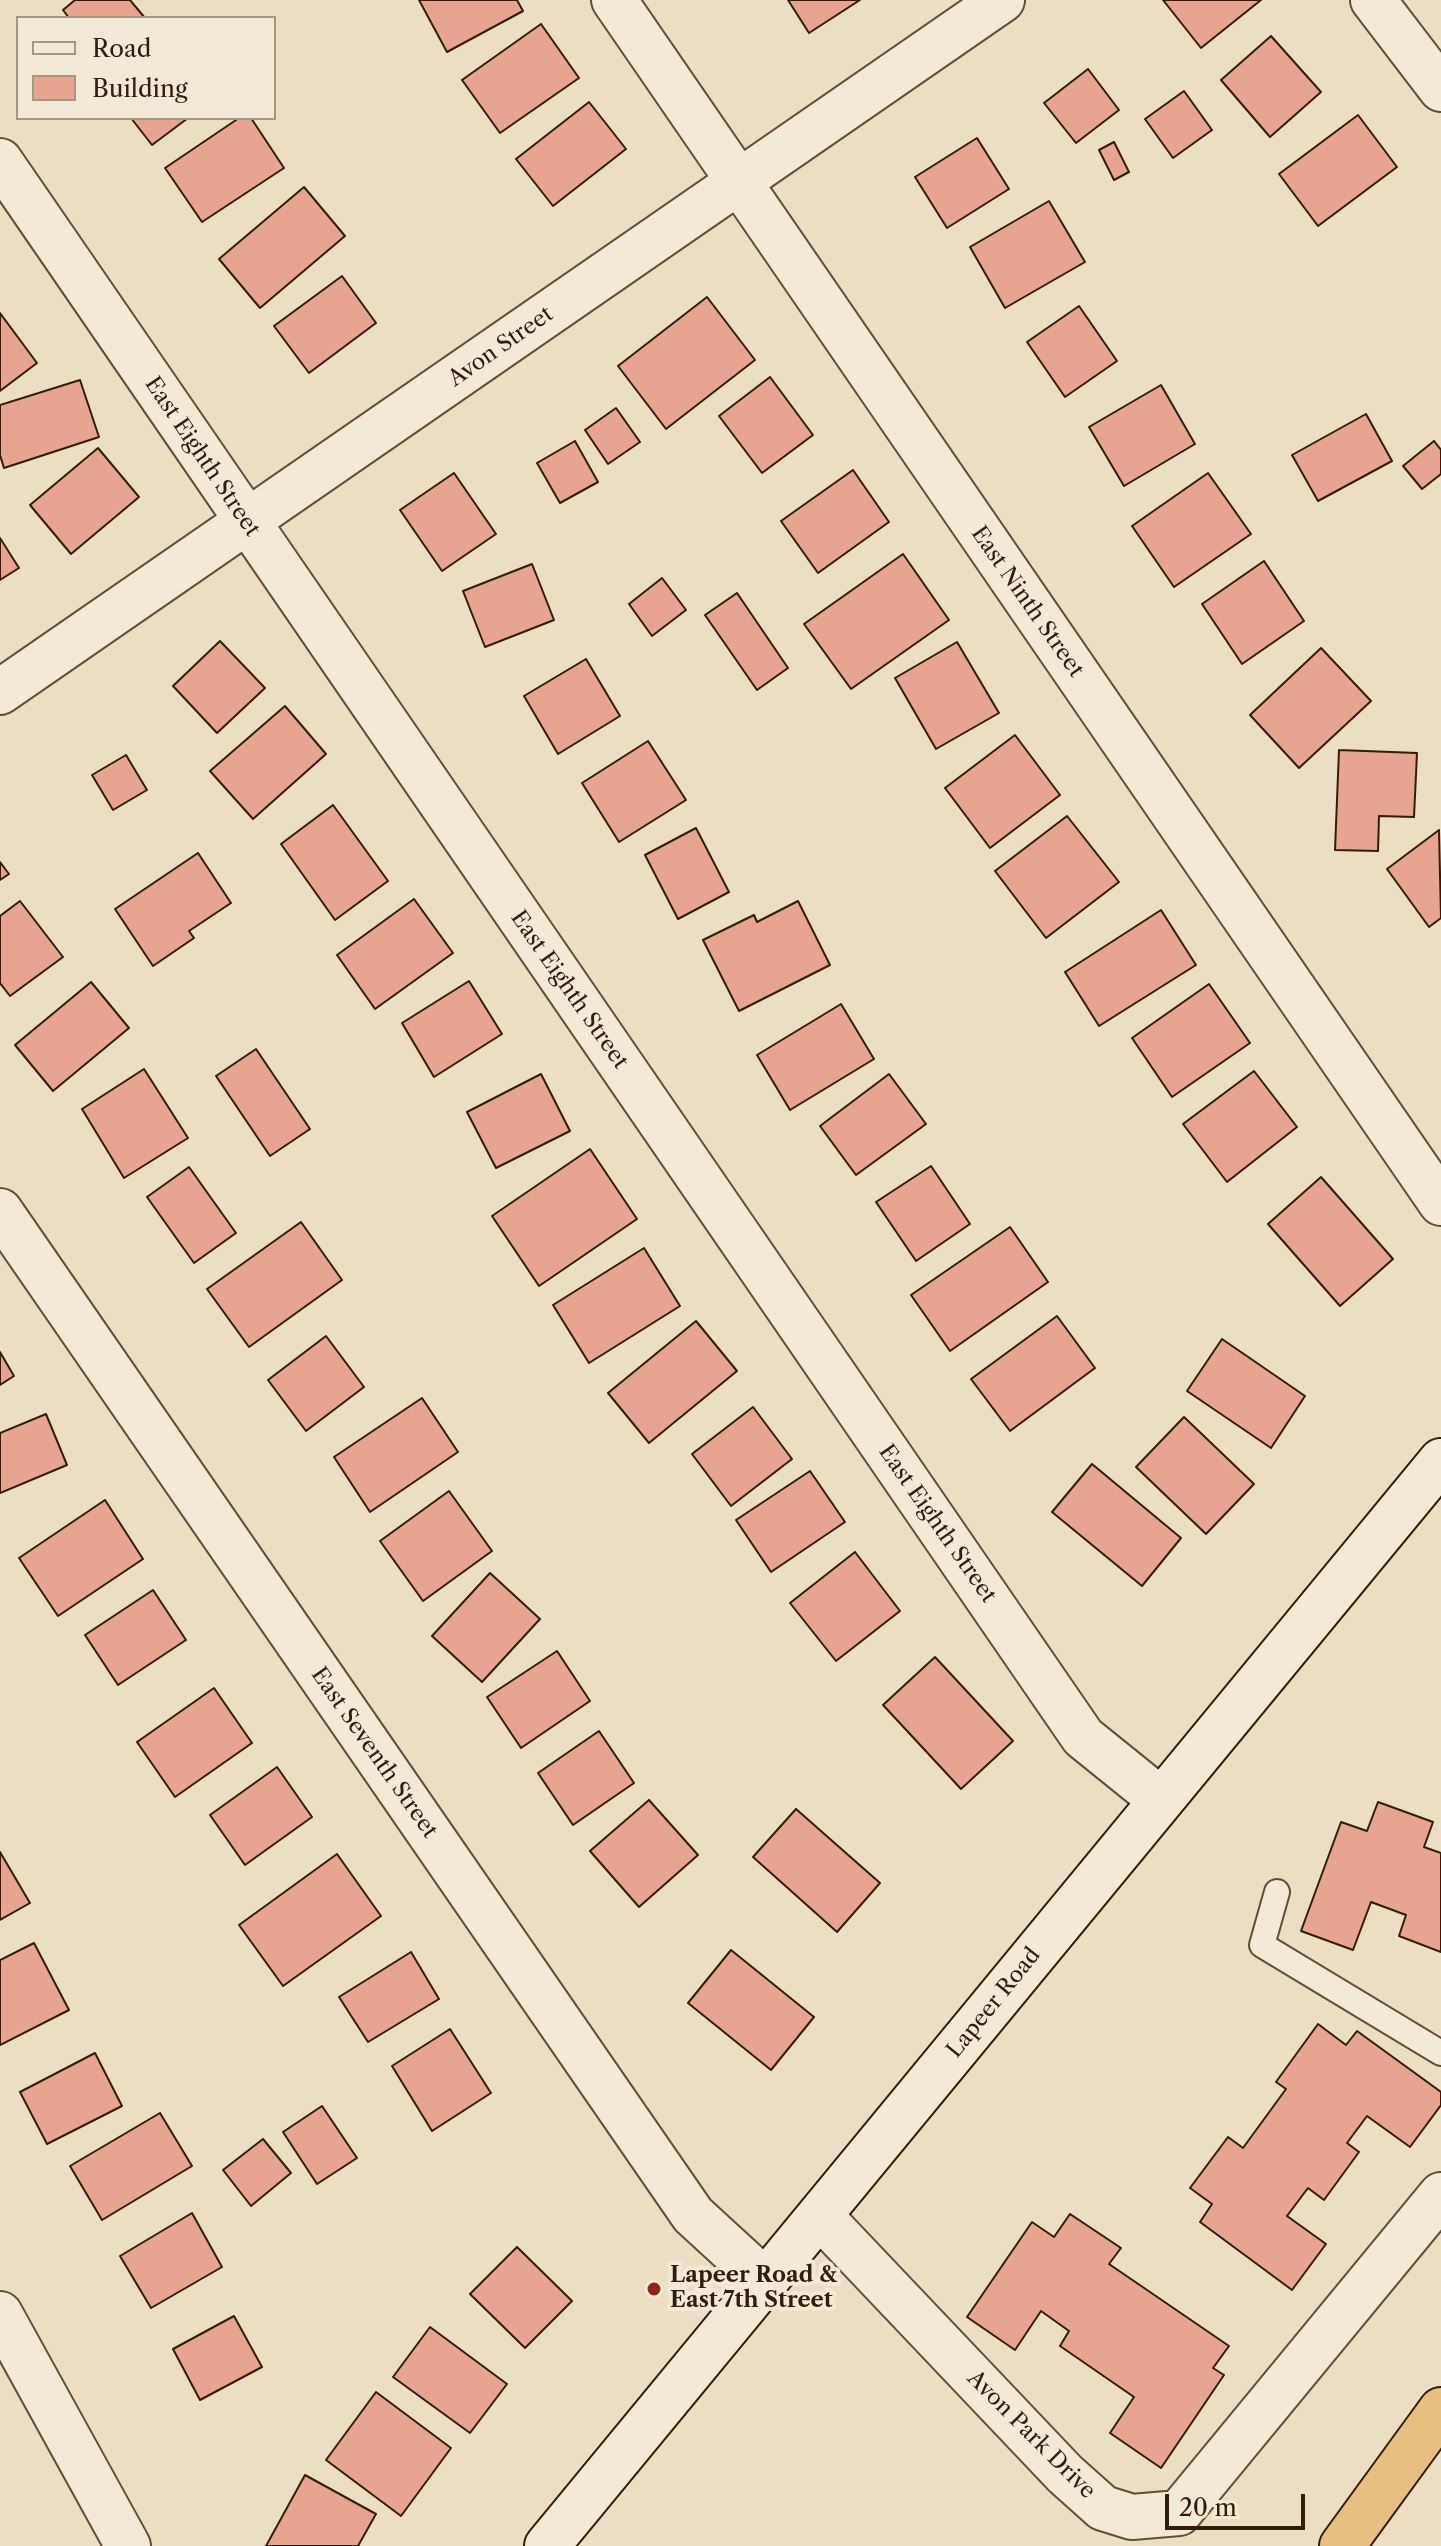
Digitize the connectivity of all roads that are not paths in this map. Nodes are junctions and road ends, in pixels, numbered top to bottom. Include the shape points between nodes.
1 (614, 0) edge
2 (1002, 0) edge
3 (1373, 0) edge
4 (1441, 89) edge
5 (0, 161) edge
6 (738, 184) junction
7 (247, 522) junction
8 (0, 692) edge
9 (1441, 1203) edge
10 (0, 1211) edge
11 (1441, 1461) edge
12 (1161, 1800) junction
13 (1277, 1892) dead end
14 (1441, 2053) edge
15 (1441, 2195) edge
16 (820, 2216) junction
17 (765, 2281) junction
18 (0, 2314) edge
19 (1441, 2410) edge
20 (128, 2546) edge
21 (547, 2546) edge
22 (1342, 2546) edge

1 - 6 street, East Ninth Street
2 - 6 street, Avon Street
3 - 4 street
5 - 7 street, East Eighth Street
6 - 7 street, Avon Street
6 - 9 street, East Ninth Street
7 - 8 street, Avon Street
7 - 12 street, East Eighth Street via 1083,1737
10 - 17 street, East Seventh Street via 693,2215
11 - 12 street, Lapeer Road
12 - 16 street, Lapeer Road
13 - 14 lane via 1262,1945
15 - 16 street, Avon Park Drive via 1179,2513 1132,2517 1103,2508 1065,2474
16 - 17 street, Lapeer Road
17 - 21 street, Lapeer Road
18 - 20 street
19 - 22 highway

